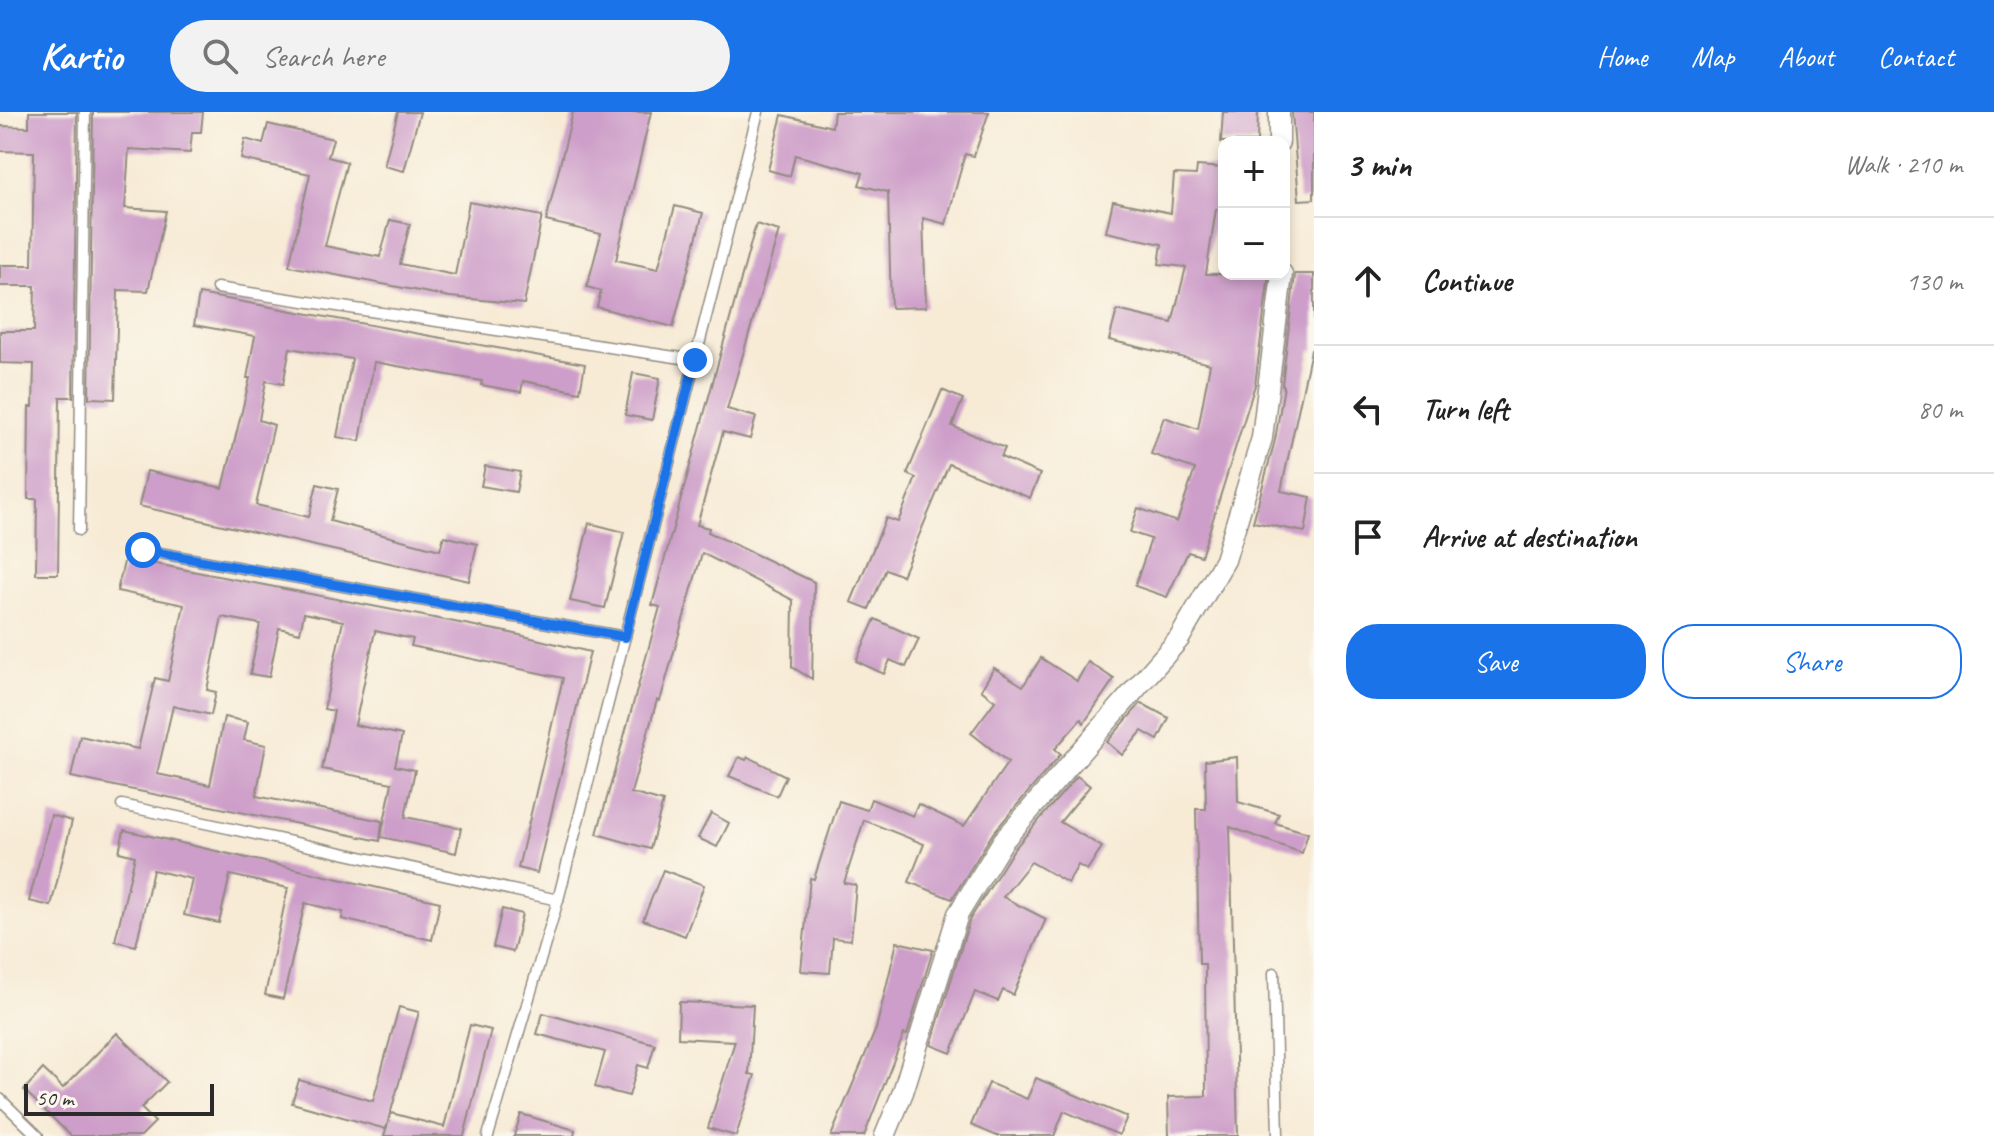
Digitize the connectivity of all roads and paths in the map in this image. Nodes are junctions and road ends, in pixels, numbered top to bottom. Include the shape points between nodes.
1 (85, 112) edge
2 (758, 112) edge
3 (1279, 112) edge
4 (1279, 136) edge
5 (1281, 280) edge
6 (217, 288) dead end
7 (695, 360) junction
8 (79, 530) dead end
9 (143, 550) dead end
10 (625, 637) junction
11 (122, 805) dead end
12 (558, 900) junction
13 (1274, 973) dead end
14 (0, 1099) edge
15 (38, 1136) edge
16 (488, 1136) edge
17 (885, 1136) edge
18 (1278, 1136) edge

1 - 8 lane
2 - 7 lane
3 - 4 street
5 - 17 street via 1262,438 1225,560 1179,639 1003,841 958,914
6 - 7 lane
7 - 10 lane
9 - 10 lane
10 - 12 lane
11 - 12 lane
12 - 16 lane
13 - 18 lane
14 - 15 lane

